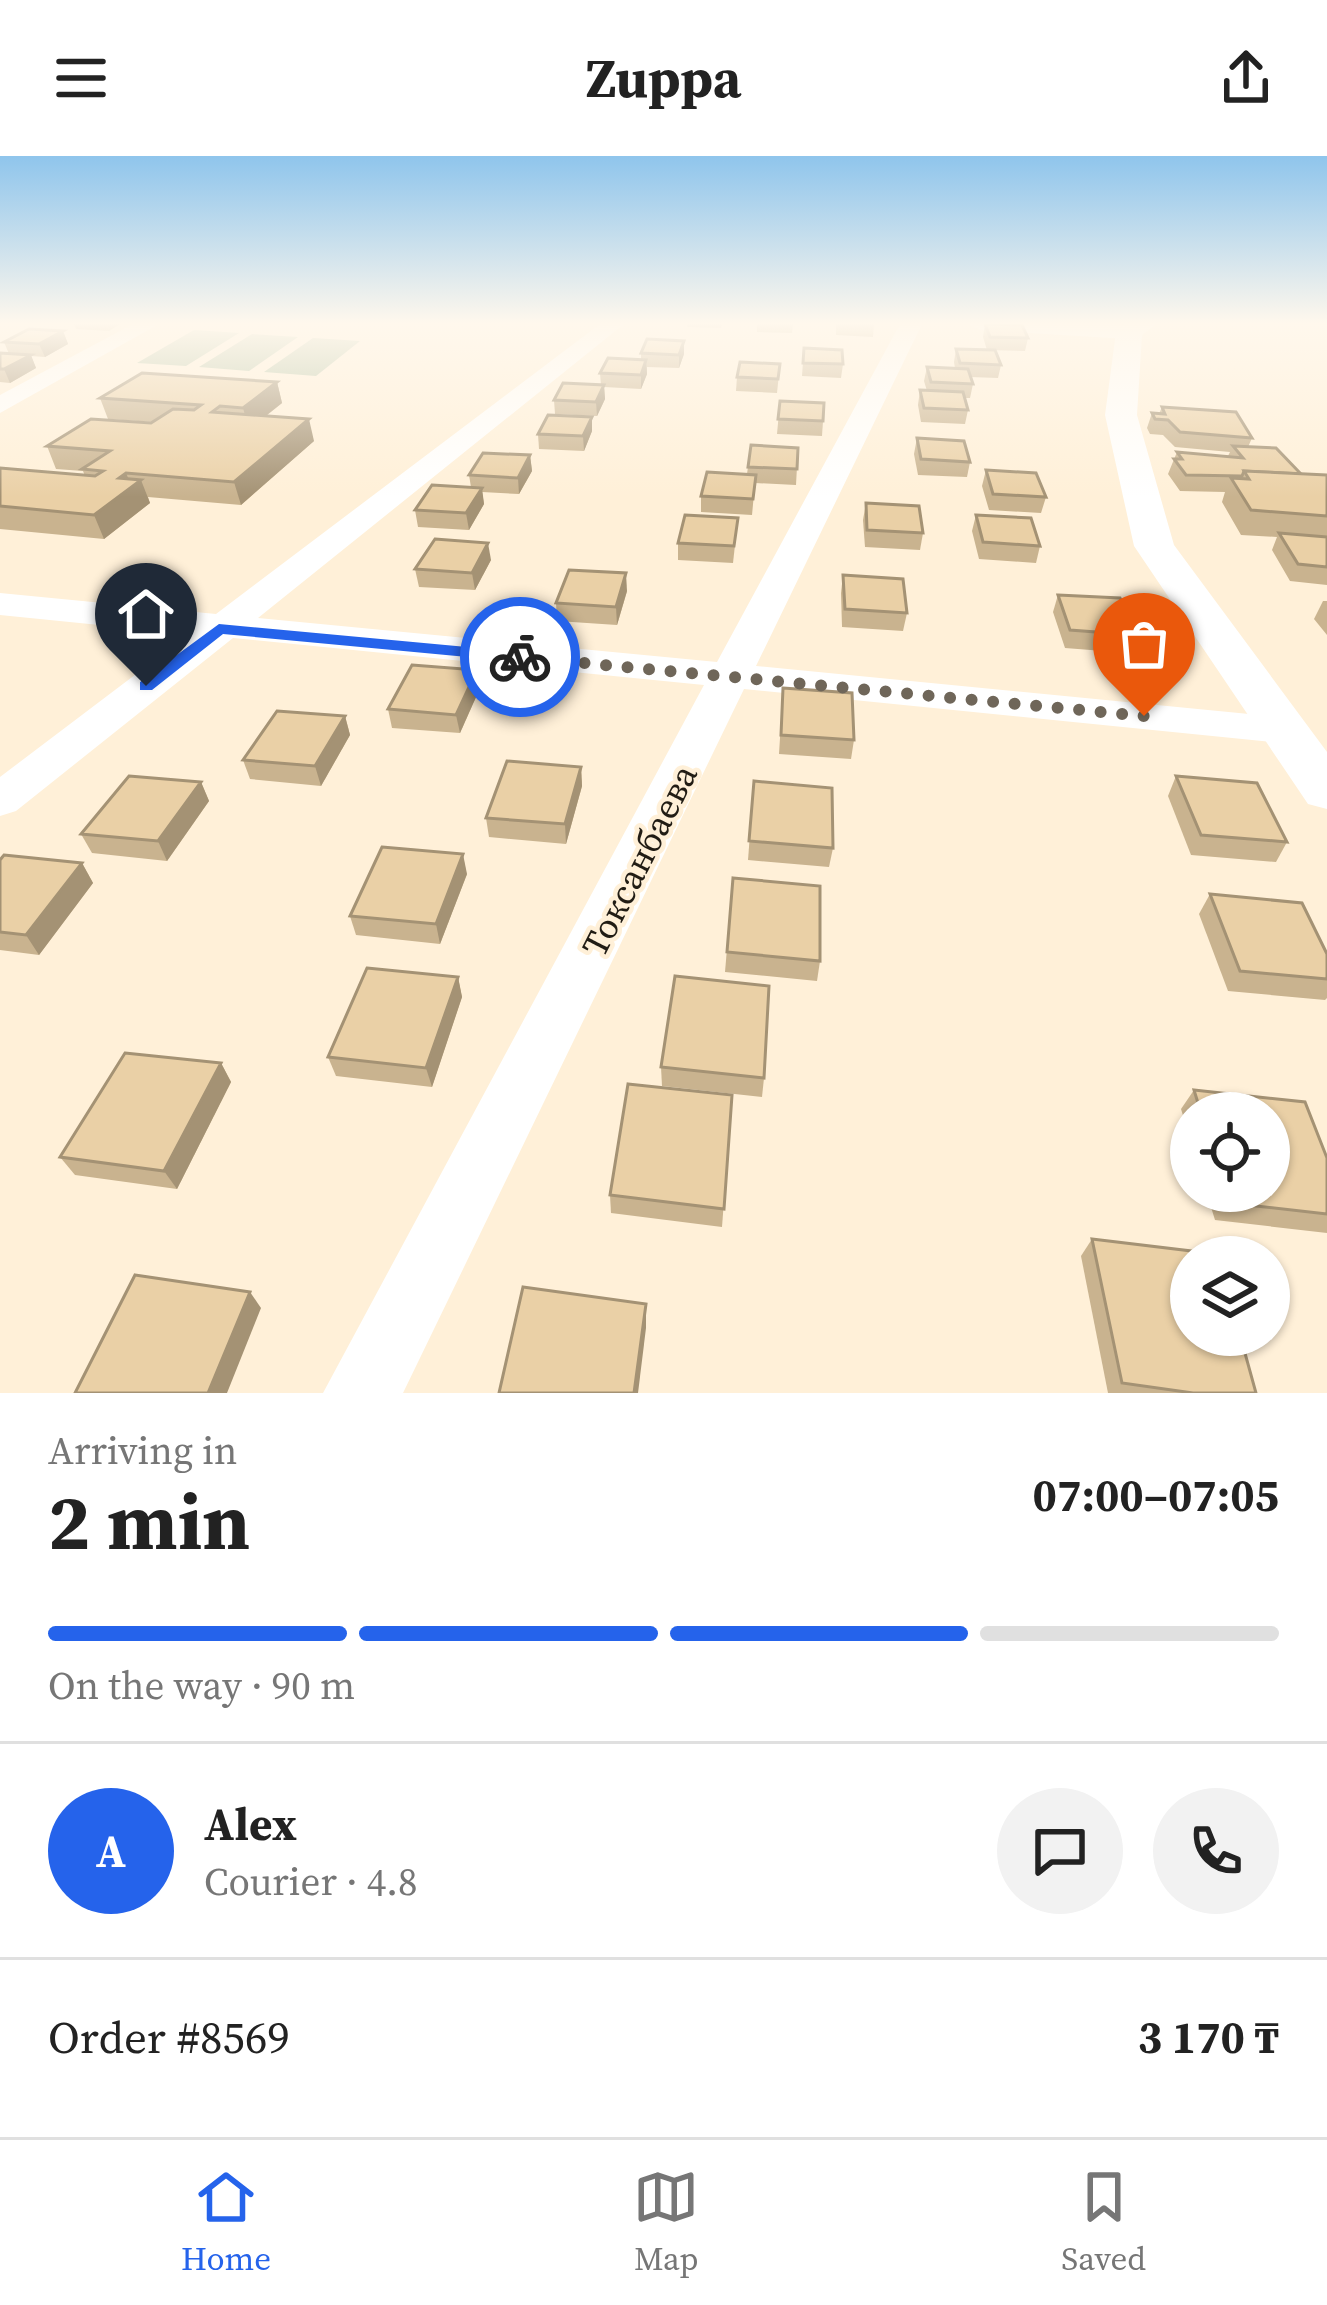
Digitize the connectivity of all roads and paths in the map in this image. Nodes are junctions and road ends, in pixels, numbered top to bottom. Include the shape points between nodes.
1 (43, 382) edge
2 (539, 382) edge
3 (877, 382) edge
4 (1127, 382) edge
5 (0, 405) edge
6 (0, 604) edge
7 (219, 629) junction
8 (733, 677) junction
9 (1281, 730) junction
10 (1327, 791) edge
11 (0, 800) edge
12 (362, 1393) edge

1 - 5 street
2 - 7 street
3 - 8 street, Токсанбаева
4 - 9 street via 1121,416 1154,546
6 - 7 street
7 - 8 street
7 - 11 street
8 - 9 street
8 - 12 street, Токсанбаева
9 - 10 street

